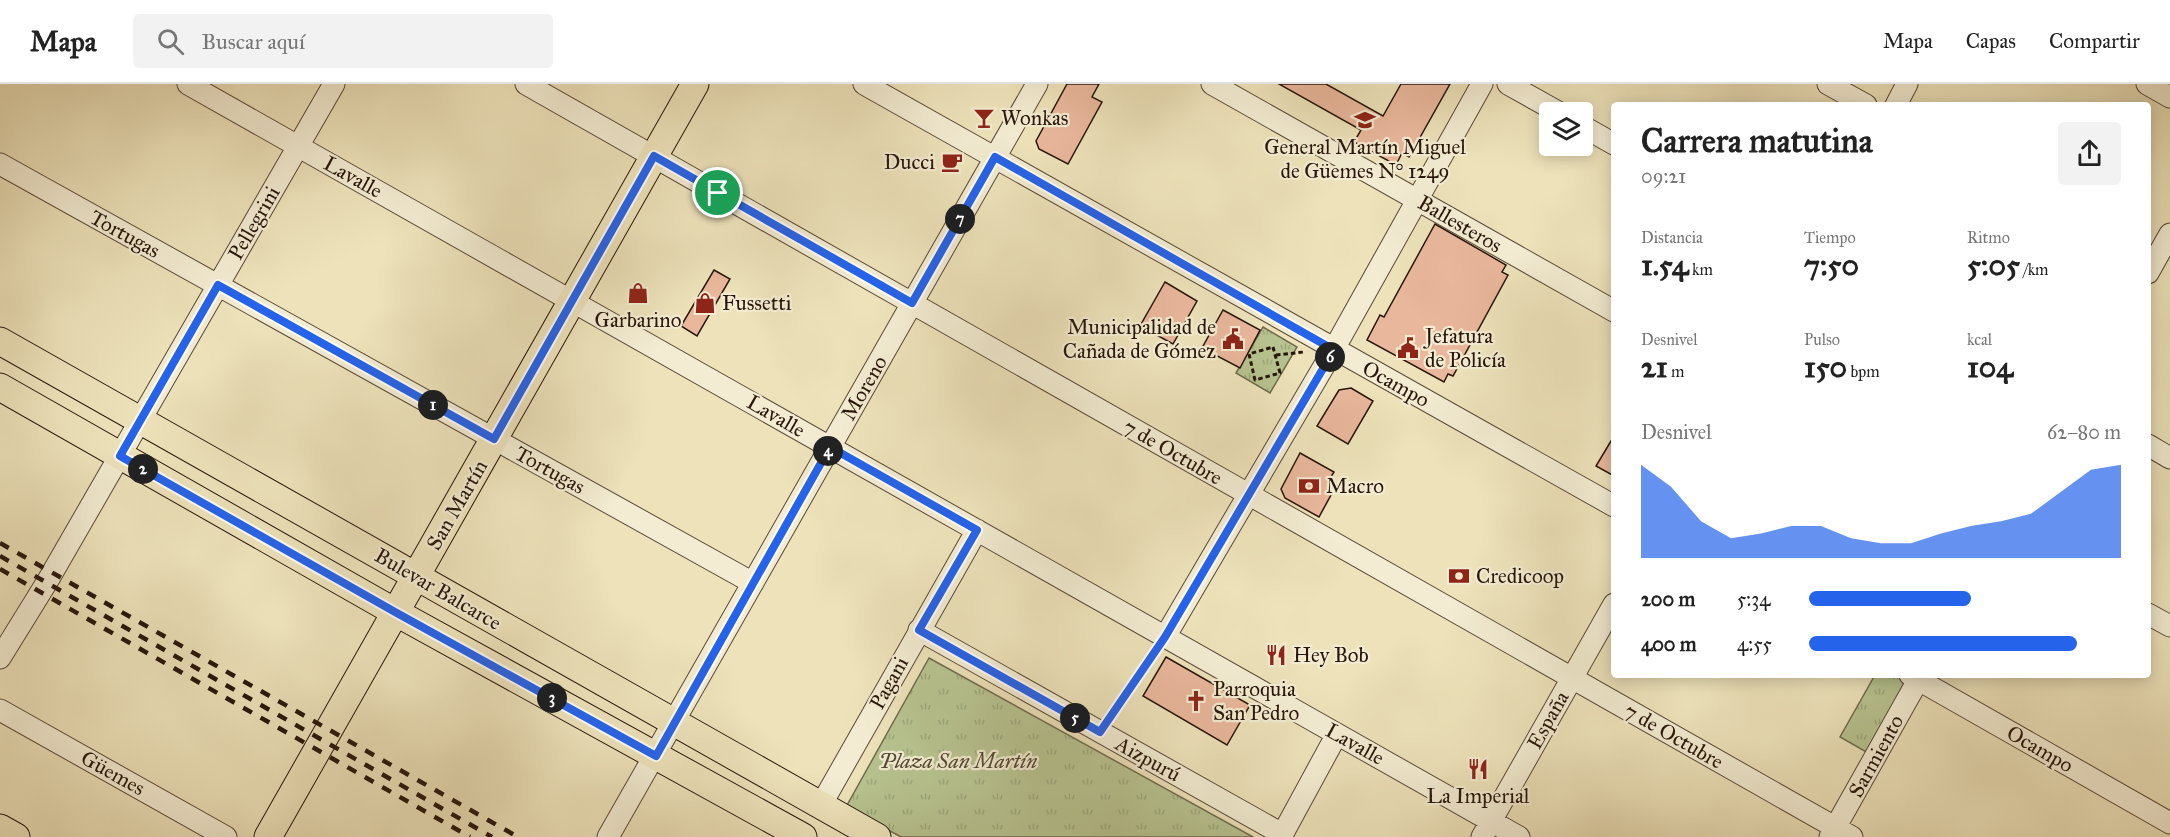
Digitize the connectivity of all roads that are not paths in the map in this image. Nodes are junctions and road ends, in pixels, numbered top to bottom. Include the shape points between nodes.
1 (188, 84) edge
2 (334, 84) edge
3 (526, 84) edge
4 (695, 84) edge
5 (864, 84) edge
6 (1037, 84) edge
7 (1212, 84) edge
8 (1482, 84) edge
9 (1508, 84) edge
10 (1828, 84) edge
11 (1907, 84) edge
12 (2147, 84) edge
13 (2170, 97) edge
14 (1540, 102) edge
15 (1861, 102) edge
16 (1898, 102) edge
17 (1593, 132) edge
18 (1611, 142) edge
19 (298, 146) junction
20 (654, 156) junction
21 (995, 157) junction
22 (0, 164) edge
23 (1418, 200) junction
24 (2170, 234) edge
25 (2151, 265) edge
26 (218, 285) junction
27 (572, 301) junction
28 (912, 303) junction
29 (1611, 310) edge
30 (0, 341) edge
31 (1334, 350) junction
32 (0, 387) edge
33 (141, 420) junction
34 (494, 439) junction
35 (830, 447) junction
36 (2151, 448) edge
37 (120, 456) junction
38 (2170, 458) edge
39 (1249, 495) junction
40 (1611, 504) edge
41 (977, 530) junction
42 (416, 576) junction
43 (753, 584) junction
44 (1611, 609) edge
45 (395, 612) junction
46 (2151, 616) edge
47 (2170, 626) edge
48 (919, 630) junction
49 (6, 632) edge
50 (1165, 637) junction
51 (0, 658) edge
52 (1572, 678) junction
53 (1917, 678) edge
54 (1919, 678) edge
55 (0, 710) edge
56 (675, 722) junction
57 (1337, 734) junction
58 (656, 756) junction
59 (821, 806) junction
60 (2170, 823) edge
61 (0, 828) edge
62 (1487, 829) edge
63 (1839, 834) edge
64 (1282, 835) edge
65 (16, 837) edge
66 (226, 837) edge
67 (268, 837) edge
68 (608, 837) edge
69 (803, 837) edge
70 (877, 837) edge
71 (1519, 837) edge

1 - 19 street, Lavalle
2 - 19 street, Pellegrini
3 - 20 street, 7 de Octubre
4 - 20 main road, San Martín
5 - 21 street, Ocampo
6 - 21 street, Moreno
7 - 23 street, Ballesteros
8 - 23 street
9 - 14 street
10 - 15 street
11 - 16 street
12 - 13 street
17 - 18 street
19 - 26 street, Pellegrini
19 - 27 street, Lavalle
20 - 27 main road, San Martín
20 - 28 street, 7 de Octubre
21 - 28 street, Moreno
21 - 31 street, Ocampo
22 - 26 street, Tortugas
23 - 29 street, Ballesteros
23 - 31 street
24 - 25 street
26 - 33 street, Pellegrini
26 - 34 street, Tortugas
27 - 34 main road, San Martín
27 - 35 street, Lavalle
28 - 35 street, Moreno
28 - 39 street, 7 de Octubre
30 - 33 main road, Bulevar Balcarce
31 - 39 street
31 - 40 street, Ocampo
32 - 37 main road, Bulevar Balcarce
33 - 37 street, Pellegrini
33 - 42 main road, Bulevar Balcarce
34 - 42 main road, San Martín
34 - 43 street, Tortugas
35 - 41 street, Lavalle
35 - 43 street, Moreno
36 - 38 street
37 - 45 main road, Bulevar Balcarce
37 - 49 street, Pellegrini via 60,560
39 - 50 street
39 - 52 street, 7 de Octubre
41 - 48 street, Pagani
41 - 50 street, Lavalle
42 - 45 main road, San Martín
42 - 56 main road, Bulevar Balcarce
43 - 56 street, Moreno
44 - 52 street, España
45 - 58 main road, Bulevar Balcarce
45 - 67 main road, San Martín
46 - 47 street
48 - 59 street, Pagani
48 - 64 street, Aizpurú
49 - 51 street, Pellegrini
50 - 57 street, Lavalle
52 - 62 street, España
52 - 63 street, 7 de Octubre
53 - 63 street, Sarmiento
54 - 60 street, Ocampo
55 - 66 street, Güemes
56 - 58 street, Moreno
56 - 59 main road, Bulevar Balcarce
57 - 62 street, Lavalle
57 - 64 street
58 - 68 street, Moreno
58 - 69 main road, Bulevar Balcarce
59 - 69 main road, Pagani
59 - 70 main road, Bulevar Balcarce
61 - 65 main road
62 - 71 street, Lavalle

